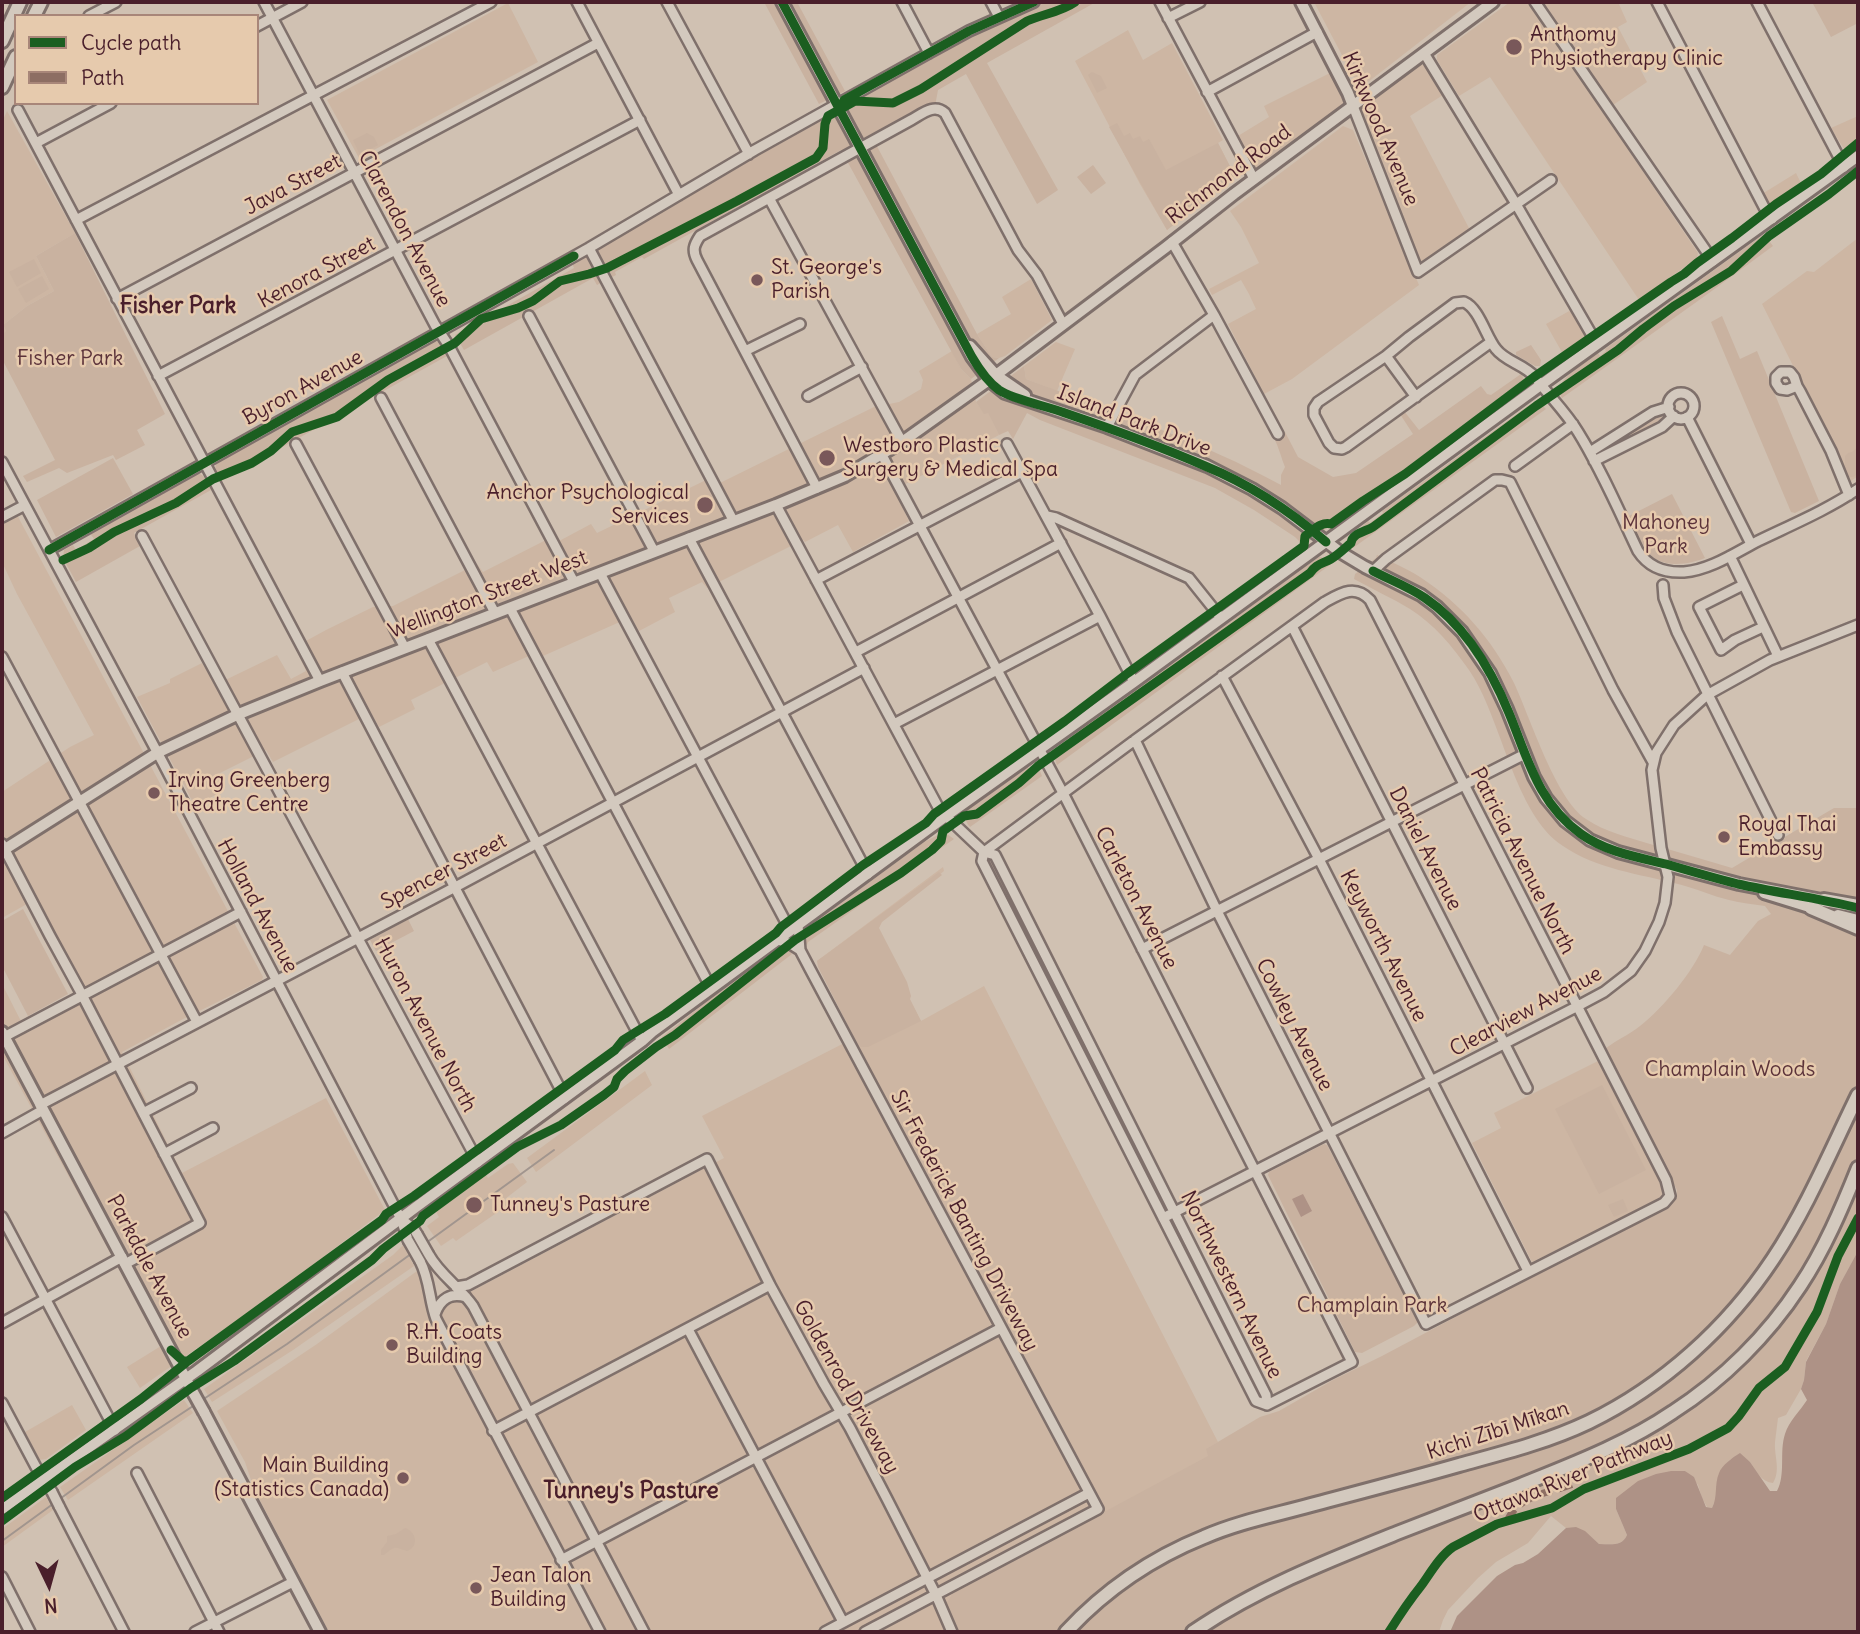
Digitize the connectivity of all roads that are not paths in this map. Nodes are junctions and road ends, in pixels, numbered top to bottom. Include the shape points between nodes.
1 (116, 2) edge
2 (264, 2) edge
3 (302, 2) edge
4 (491, 2) edge
5 (577, 2) edge
6 (667, 2) edge
7 (782, 2) edge
8 (902, 2) edge
9 (991, 2) edge
10 (1034, 2) edge
11 (1160, 2) edge
12 (1200, 2) edge
13 (1301, 2) edge
14 (1493, 2) edge
15 (1535, 2) edge
16 (1657, 2) edge
17 (1757, 2) edge
18 (93, 14) edge
19 (14, 15) edge
20 (999, 17) junction
21 (272, 18) junction
22 (1168, 18) junction
23 (259, 25) edge
24 (1317, 32) junction
25 (2, 41) edge
26 (598, 43) junction
27 (929, 53) junction
28 (1424, 53) junction
29 (14, 61) edge
30 (2, 88) edge
31 (1207, 92) junction
32 (314, 96) junction
33 (107, 105) edge
34 (836, 105) junction
35 (1353, 106) junction
36 (18, 110) dead end
37 (640, 120) junction
38 (36, 143) junction
39 (860, 148) junction
40 (748, 154) junction
41 (1858, 156) edge
42 (1844, 167) junction
43 (354, 172) junction
44 (1254, 179) junction
45 (1551, 180) dead end
46 (679, 195) junction
47 (769, 198) junction
48 (1516, 204) junction
49 (1772, 219) junction
50 (76, 220) junction
51 (1172, 242) junction
52 (589, 248) junction
53 (396, 251) junction
54 (1713, 261) junction
55 (117, 299) junction
56 (1214, 315) junction
57 (529, 316) dead end
58 (800, 324) dead end
59 (1063, 324) junction
60 (439, 331) junction
61 (1491, 342) junction
62 (1597, 344) junction
63 (745, 351) junction
64 (1386, 356) junction
65 (862, 367) junction
66 (158, 376) junction
67 (992, 378) junction
68 (1540, 386) junction
69 (1797, 386) dead end
70 (808, 396) dead end
71 (1416, 397) junction
72 (381, 398) dead end
73 (1669, 407) junction
74 (1674, 416) junction
75 (1687, 417) junction
76 (1570, 421) junction
77 (1107, 427) junction
78 (1278, 433) dead end
79 (902, 442) junction
80 (296, 444) dead end
81 (1007, 444) dead end
82 (882, 455) junction
83 (1592, 457) junction
84 (2, 462) edge
85 (205, 463) junction
86 (1515, 466) dead end
87 (1022, 472) junction
88 (817, 488) junction
89 (1858, 489) edge
90 (1849, 495) junction
91 (25, 505) junction
92 (776, 505) junction
93 (1047, 516) junction
94 (2, 517) edge
95 (733, 520) junction
96 (920, 525) junction
97 (142, 536) dead end
98 (690, 538) junction
99 (1061, 542) junction
100 (1326, 542) junction
101 (1751, 544) junction
102 (48, 550) junction
103 (654, 551) junction
104 (1730, 556) junction
105 (1369, 569) junction
106 (600, 573) junction
107 (816, 580) junction
108 (574, 582) junction
109 (1663, 585) dead end
110 (1743, 585) junction
111 (959, 598) junction
112 (510, 607) junction
113 (495, 613) junction
114 (1100, 616) junction
115 (1221, 618) junction
116 (1858, 625) edge
117 (1292, 626) junction
118 (1763, 627) junction
119 (428, 639) junction
120 (405, 648) junction
121 (856, 652) junction
122 (1778, 656) junction
123 (2, 657) edge
124 (864, 668) junction
125 (998, 670) junction
126 (342, 672) junction
127 (1223, 676) junction
128 (320, 681) junction
129 (1133, 682) junction
130 (1707, 695) junction
131 (781, 712) junction
132 (239, 714) junction
133 (894, 724) junction
134 (1135, 740) junction
135 (1039, 750) junction
136 (158, 753) junction
137 (1525, 754) junction
138 (699, 756) junction
139 (1653, 762) junction
140 (1464, 785) junction
141 (1061, 789) junction
142 (613, 801) junction
143 (80, 802) junction
144 (946, 816) junction
145 (1391, 822) junction
146 (1777, 835) dead end
147 (537, 843) junction
148 (3, 848) edge
149 (981, 848) junction
150 (1319, 859) junction
151 (1664, 864) junction
152 (868, 874) junction
153 (1739, 884) junction
154 (455, 887) junction
155 (1824, 900) joint
156 (1858, 907) edge
157 (1811, 908) junction
158 (1217, 911) junction
159 (241, 912) junction
160 (1858, 920) edge
161 (794, 927) junction
162 (1858, 928) edge
163 (359, 937) junction
164 (777, 940) junction
165 (1142, 949) junction
166 (800, 950) junction
167 (160, 954) junction
168 (277, 981) junction
169 (711, 988) junction
170 (1062, 989) junction
171 (1050, 995) junction
172 (82, 996) junction
173 (1576, 1007) junction
174 (197, 1023) junction
175 (3, 1035) edge
176 (642, 1041) junction
177 (1505, 1044) junction
178 (118, 1065) junction
179 (1432, 1082) junction
180 (191, 1088) dead end
181 (1527, 1088) dead end
182 (1858, 1095) edge
183 (565, 1097) junction
184 (42, 1107) junction
185 (143, 1113) junction
186 (213, 1128) dead end
187 (2, 1133) edge
188 (1330, 1134) junction
189 (164, 1154) junction
190 (478, 1161) junction
191 (1858, 1168) edge
192 (1256, 1172) junction
193 (1175, 1212) junction
194 (2, 1217) edge
195 (1163, 1218) junction
196 (401, 1219) junction
197 (123, 1260) junction
198 (1528, 1272) junction
199 (770, 1285) junction
200 (456, 1287) junction
201 (466, 1297) junction
202 (45, 1300) junction
203 (434, 1316) junction
204 (2, 1323) edge
205 (1002, 1328) junction
206 (688, 1329) junction
207 (186, 1379) junction
208 (2, 1403) edge
209 (1267, 1405) junction
210 (529, 1413) junction
211 (841, 1413) junction
212 (115, 1430) junction
213 (494, 1432) junction
214 (756, 1457) junction
215 (137, 1473) dead end
216 (44, 1478) junction
217 (1089, 1493) junction
218 (2, 1509) edge
219 (597, 1541) junction
220 (561, 1560) junction
221 (2, 1577) edge
222 (927, 1578) junction
223 (293, 1582) junction
224 (936, 1595) junction
225 (843, 1622) junction
226 (214, 1623) junction
227 (30, 1632) edge
228 (124, 1632) edge
229 (195, 1632) edge
230 (219, 1632) edge
231 (320, 1632) edge
232 (600, 1632) edge
233 (644, 1632) edge
234 (825, 1632) edge
235 (864, 1632) edge
236 (952, 1632) edge
237 (1066, 1632) edge
238 (1193, 1632) edge

1 - 18 street
2 - 21 street, Clarendon Avenue
3 - 21 street
4 - 32 street
5 - 26 street
6 - 40 street
7 - 34 main road, Island Park Drive
8 - 27 street
9 - 20 street
10 - 20 street, Byron Avenue
11 - 22 street
12 - 22 street
13 - 24 main road, Kirkwood Avenue
14 - 28 main road, Richmond Road
15 - 54 street
16 - 49 street
17 - 42 street
19 - 25 highway
20 - 27 street, Byron Avenue
21 - 23 street
21 - 32 street, Clarendon Avenue
22 - 31 street
24 - 31 street
24 - 35 main road, Kirkwood Avenue
26 - 37 street
26 - 43 street, Java Street
27 - 34 street, Byron Avenue
28 - 35 main road, Richmond Road
28 - 48 street
29 - 30 highway
31 - 44 street
32 - 43 street, Clarendon Avenue
32 - 50 street
33 - 38 street
34 - 39 main road, Island Park Drive
34 - 40 street, Byron Avenue
35 - 44 main road, Richmond Road
35 - 48 street, Kirkwood Avenue via 1418,272
36 - 38 street
37 - 46 street
37 - 53 street, Kenora Street
38 - 50 street
39 - 47 street
39 - 59 street via 940,108
39 - 67 main road, Island Park Drive via 959,333
40 - 46 street, Byron Avenue
41 - 42 main road
42 - 49 main road
43 - 53 street, Clarendon Avenue
43 - 55 street, Java Street
44 - 51 main road, Richmond Road
45 - 48 street
46 - 52 street, Byron Avenue
47 - 63 street via 700,236 694,245 694,254
47 - 65 street
48 - 62 street
49 - 54 main road
50 - 55 street
51 - 56 street
51 - 59 main road, Richmond Road
52 - 60 street, Byron Avenue
52 - 95 street
53 - 60 street, Clarendon Avenue
53 - 66 street, Kenora Street
54 - 62 main road
55 - 66 street
56 - 77 street via 1135,376
56 - 78 street
57 - 103 street
58 - 63 street
59 - 67 main road, Richmond Road
60 - 85 street, Byron Avenue
60 - 108 street, Clarendon Avenue
61 - 64 street via 1472,307 1461,301
61 - 68 street
61 - 71 street
62 - 68 main road
63 - 88 street
64 - 71 street
64 - 71 street via 1315,405 1314,415 1329,443 1338,449 1346,447
65 - 70 street
65 - 79 street
66 - 85 street
67 - 77 main road, Island Park Drive via 1040,404
67 - 79 main road, Wellington Street West
68 - 76 street
68 - 100 main road
69 - 90 street
72 - 113 street
73 - 74 street
73 - 75 street via 1674,395 1687,394 1694,405
73 - 83 street via 1653,412
74 - 75 street
74 - 83 street via 1662,427
75 - 101 street
76 - 83 street
76 - 86 street
77 - 100 main road, Island Park Drive via 1252,489
79 - 82 main road, Wellington Street West
80 - 120 street
81 - 87 street
82 - 88 main road, Wellington Street West
82 - 96 street, Carleton Avenue
83 - 104 street via 1638,551 1650,564 1664,571 1685,572
84 - 91 street, Holland Avenue
85 - 102 street, Byron Avenue
85 - 128 street
87 - 93 street
87 - 96 street
88 - 92 main road, Wellington Street West
89 - 90 street
90 - 101 street
91 - 94 street
91 - 102 street, Holland Avenue
92 - 95 main road, Wellington Street West
92 - 107 street, Northwestern Avenue
93 - 99 street
93 - 115 street via 1189,578
95 - 98 main road, Wellington Street West
96 - 107 street
96 - 111 street, Carleton Avenue
97 - 132 street, Huron Avenue North
98 - 103 main road, Wellington Street West
98 - 131 street
99 - 111 street
99 - 114 street
100 - 105 main road, Island Park Drive
100 - 115 main road
101 - 104 street
102 - 136 street, Holland Avenue
103 - 106 main road, Wellington Street West
104 - 110 street
105 - 137 main road, Island Park Drive via 1428,600 1462,632 1493,678
105 - 139 street via 1495,480 1510,482
106 - 108 main road, Wellington Street West
106 - 138 street
107 - 121 street, Northwestern Avenue
108 - 112 main road, Wellington Street West
109 - 130 street via 1677,632
110 - 118 street
110 - 118 street via 1699,607 1721,650
111 - 121 street
111 - 125 street, Carleton Avenue
112 - 113 main road, Wellington Street West
112 - 142 street
113 - 119 main road, Wellington Street West
114 - 125 street
114 - 129 street
115 - 129 main road
116 - 122 street
117 - 127 street
117 - 140 street, Patricia Avenue North via 1351,591 1370,600
117 - 145 street, Daniel Avenue
118 - 122 street
119 - 120 main road, Wellington Street West
119 - 147 street
120 - 126 main road, Wellington Street West
121 - 124 street, Northwestern Avenue
122 - 130 street
123 - 143 street
124 - 131 street, Spencer Street
124 - 133 street, Northwestern Avenue
125 - 133 street
125 - 135 street, Carleton Avenue
126 - 128 main road, Wellington Street West
126 - 154 street
127 - 134 street
127 - 150 street, Keyworth Avenue
128 - 132 main road, Wellington Street West
129 - 135 main road
130 - 139 street via 1674,724
130 - 146 street
131 - 138 street, Spencer Street
131 - 152 street
132 - 136 main road, Wellington Street West
132 - 163 street, Huron Avenue North
133 - 144 street, Northwestern Avenue
134 - 141 street
134 - 158 street, Cowley Avenue
135 - 141 street, Carleton Avenue
135 - 144 main road
136 - 143 main road, Wellington Street West
136 - 159 street, Holland Avenue
137 - 140 street
137 - 151 main road, Island Park Drive via 1548,802 1577,831 1612,850
138 - 142 street, Spencer Street
138 - 161 street
139 - 151 street, Clearview Avenue
140 - 145 street
140 - 173 street, Patricia Avenue North
141 - 149 street
141 - 165 street, Carleton Avenue
142 - 147 street, Spencer Street
142 - 169 street
143 - 148 main road, Wellington Street West
143 - 167 street
144 - 149 street, Northwestern Avenue
144 - 152 main road
145 - 150 street
145 - 177 street, Daniel Avenue
147 - 154 street, Spencer Street
147 - 176 street
148 - 172 street
149 - 170 street, Northwestern Avenue via 995,855
149 - 171 street, Northwestern Avenue via 982,862
150 - 158 street
150 - 179 street, Keyworth Avenue
151 - 153 main road, Island Park Drive
151 - 173 street, Clearview Avenue via 1668,877 1664,908 1645,951 1619,981
152 - 161 main road
153 - 155 main road, Island Park Drive
153 - 157 main road, Island Park Drive
154 - 163 street, Spencer Street
154 - 183 street
155 - 156 highway
157 - 160 main road, Island Park Drive
157 - 162 highway
158 - 165 street
158 - 188 street, Cowley Avenue
159 - 167 street
159 - 168 street, Holland Avenue
161 - 164 main road
161 - 166 street, Sir Frederick Banting Driveway
163 - 168 street, Spencer Street
163 - 190 street, Huron Avenue North
164 - 166 street
164 - 169 main road
165 - 192 street, Carleton Avenue
166 - 205 street, Sir Frederick Banting Driveway
167 - 172 street
167 - 174 street
168 - 174 street, Spencer Street
168 - 196 street, Holland Avenue
169 - 176 main road
170 - 171 street
170 - 193 street, Northwestern Avenue
171 - 195 street, Northwestern Avenue
172 - 175 street
172 - 178 street
173 - 177 street, Clearview Avenue
173 - 198 street, Patricia Avenue North via 1666,1180 1670,1196 1659,1206
174 - 178 street, Spencer Street
175 - 184 main road, Parkdale Avenue
176 - 183 main road
177 - 179 street, Clearview Avenue
177 - 181 street, Daniel Avenue
178 - 184 street, Spencer Street
178 - 185 street
179 - 188 street, Clearview Avenue
179 - 198 street, Keyworth Avenue
180 - 185 street
182 - 237 highway, Kichi Zībī Mīkan via 1772,1261 1717,1328 1634,1396 1580,1426 1515,1450 1205,1536 1126,1579
183 - 190 main road
184 - 187 street, Spencer Street
184 - 197 main road, Parkdale Avenue
185 - 189 street
186 - 189 street
188 - 192 street, Clearview Avenue
188 - 198 street, Cowley Avenue via 1426,1324
189 - 197 street via 200,1223
190 - 196 main road
191 - 238 highway via 1828,1237 1799,1288 1752,1346 1672,1413 1614,1446 1284,1580
192 - 193 street, Clearview Avenue
192 - 209 street, Carleton Avenue via 1352,1362
193 - 195 street, Clearview Avenue
193 - 209 street, Northwestern Avenue
194 - 202 street
195 - 209 street, Northwestern Avenue via 1256,1401
196 - 200 street, bridge via 414,1229 436,1266
196 - 203 street, bridge via 427,1276
196 - 207 main road
197 - 202 street
197 - 207 main road, Parkdale Avenue
199 - 200 street, Goldenrod Driveway via 707,1159 468,1285
199 - 206 street
199 - 211 street, Goldenrod Driveway
200 - 201 street
201 - 203 street via 446,1298
201 - 210 street
202 - 204 street
202 - 212 street
203 - 213 street
205 - 211 street
205 - 217 street, Sir Frederick Banting Driveway
206 - 210 street
206 - 214 street
207 - 212 main road
207 - 223 main road, Parkdale Avenue, bridge
208 - 216 street
210 - 213 street
210 - 219 street
211 - 214 street
211 - 222 street, Goldenrod Driveway
212 - 216 main road
213 - 220 street
214 - 219 street
214 - 225 street
215 - 226 street
216 - 218 main road
216 - 228 street, bridge
217 - 222 street
217 - 224 street, Sir Frederick Banting Driveway via 1098,1509
219 - 220 street
219 - 233 street
220 - 232 street
221 - 227 street
222 - 224 street, Goldenrod Driveway
222 - 225 street
223 - 226 street
223 - 231 main road, Parkdale Avenue
224 - 235 street
224 - 236 street, Goldenrod Driveway
225 - 234 street
226 - 229 street
226 - 230 street

